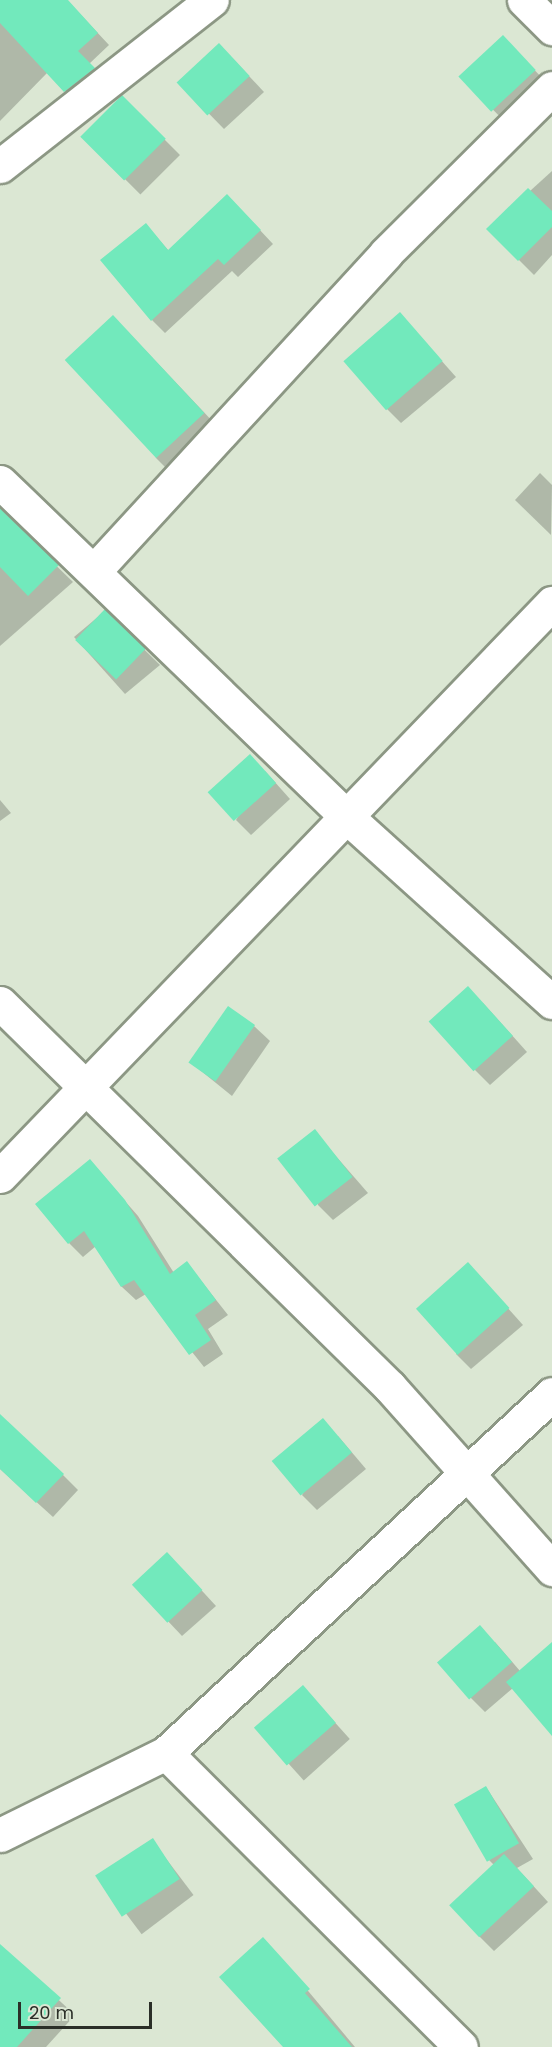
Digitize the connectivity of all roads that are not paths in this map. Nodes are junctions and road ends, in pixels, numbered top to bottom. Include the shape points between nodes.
1 (212, 0) edge
2 (524, 0) edge
3 (552, 28) edge
4 (552, 88) edge
5 (0, 165) edge
6 (0, 482) edge
7 (95, 570) junction
8 (552, 603) edge
9 (347, 818) junction
10 (552, 1002) edge
11 (0, 1003) edge
12 (85, 1086) junction
13 (0, 1176) edge
14 (552, 1394) edge
15 (468, 1475) junction
16 (552, 1569) edge
17 (166, 1754) junction
18 (0, 1835) edge
19 (460, 2047) edge

1 - 5 street
2 - 3 street
4 - 7 street via 386,253
6 - 7 street
7 - 9 street
8 - 9 street
9 - 10 street
9 - 12 street
11 - 12 street
12 - 13 street
12 - 15 street via 390,1388
14 - 15 street
15 - 16 street
15 - 17 street
17 - 18 street
17 - 19 street

